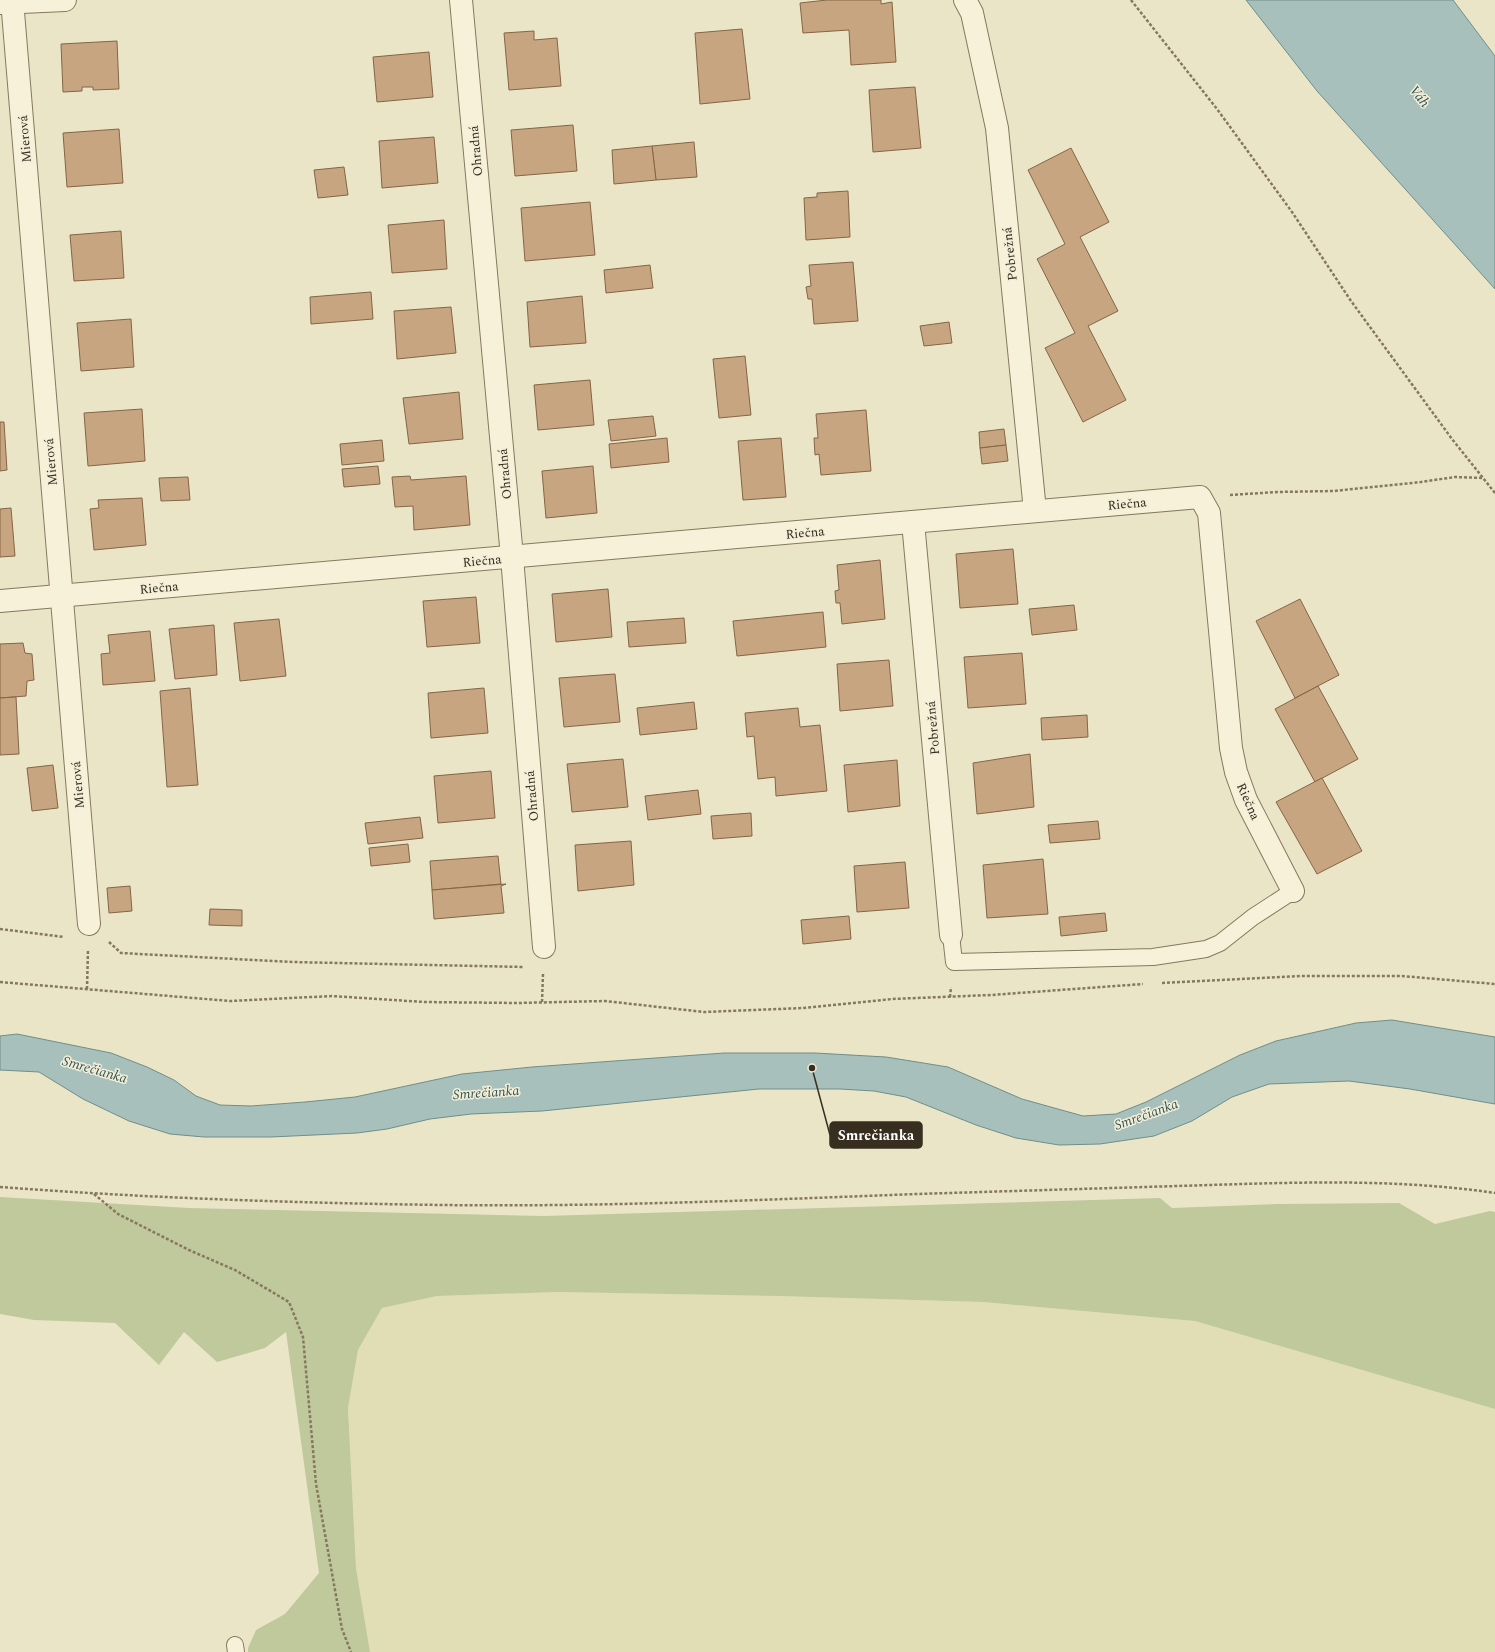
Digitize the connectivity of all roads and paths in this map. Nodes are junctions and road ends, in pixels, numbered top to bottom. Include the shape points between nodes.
1 (66, 0) edge
2 (461, 0) edge
3 (965, 0) edge
4 (1131, 0) edge
5 (8, 2) edge
6 (1484, 478) junction
7 (1495, 493) edge
8 (1200, 497) junction
9 (1034, 511) junction
10 (913, 522) junction
11 (512, 557) junction
12 (60, 596) junction
13 (0, 601) edge
14 (1293, 890) joint
15 (89, 924) junction
16 (0, 929) edge
17 (951, 935) joint
18 (544, 947) joint
19 (0, 982) edge
20 (1157, 983) dead end
21 (1149, 984) dead end
22 (1495, 984) edge
23 (87, 989) junction
24 (0, 1187) edge
25 (1495, 1193) edge
26 (93, 1194) junction
27 (351, 1652) edge

1 - 5 street
2 - 11 street, Ohradná
3 - 9 street, Pobrežná via 973,20 997,128
4 - 6 path via 1226,122 1292,212 1351,301
5 - 12 street, Mierová
6 - 7 path
6 - 8 path via 1455,477 1334,491
8 - 9 street, Riečna
8 - 14 street, Riečna via 1209,513 1231,748 1236,772 1246,800
9 - 10 street, Riečna
10 - 11 street, Riečna
10 - 17 street, Pobrežná
11 - 12 street, Riečna
11 - 18 street, Ohradná
12 - 13 street, Riečna
12 - 15 street, Mierová
14 - 17 lane via 1220,943 1206,949 1153,958 954,962
15 - 16 path via 67,937
15 - 18 path via 121,953 284,962 526,967
15 - 23 path
19 - 23 path
20 - 22 path via 1308,976 1402,976
21 - 23 path via 803,1008 704,1012 605,1001 424,1002 332,996 230,1001
24 - 26 path
25 - 26 path via 1427,1185 1272,1182 590,1204 446,1205
26 - 27 path via 118,1214 235,1270 290,1302 303,1337 316,1484 342,1629

